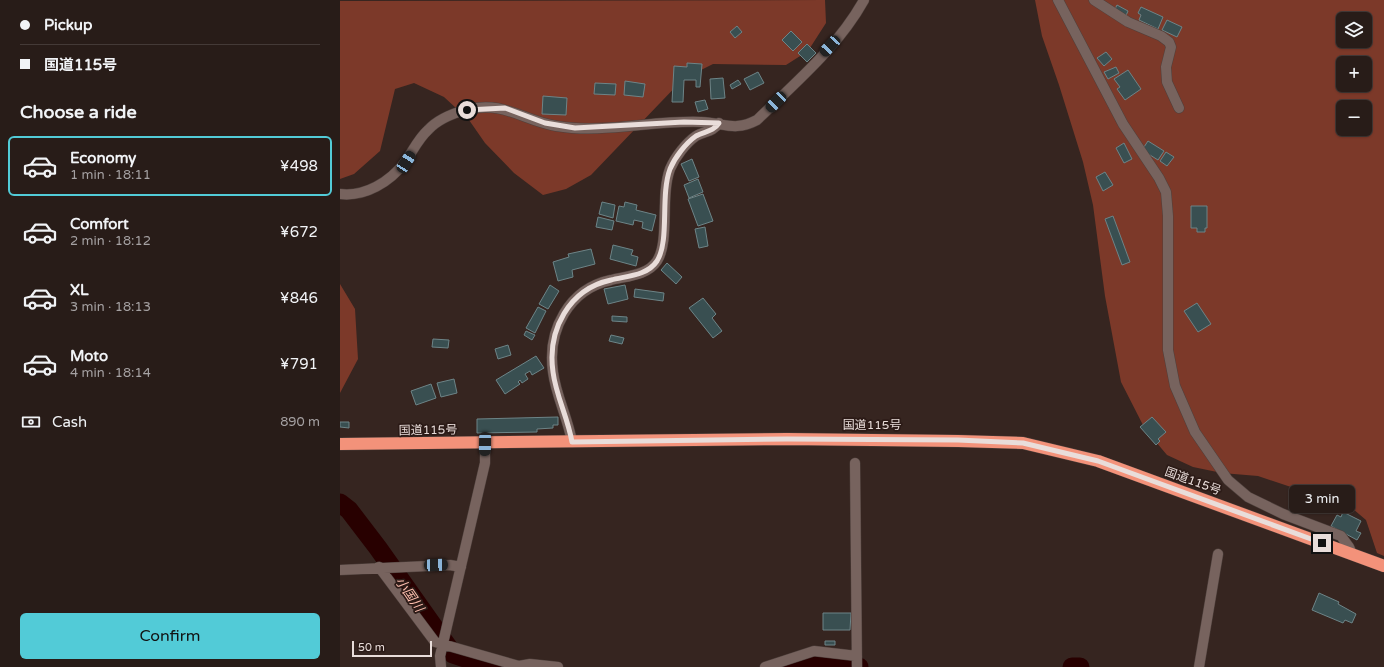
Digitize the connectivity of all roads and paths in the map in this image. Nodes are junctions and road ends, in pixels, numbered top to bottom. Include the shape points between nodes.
1 (864, 0) edge
2 (1058, 0) edge
3 (1094, 0) edge
4 (1179, 108) dead end
5 (719, 123) junction
6 (340, 194) edge
7 (572, 442) junction
8 (340, 444) edge
9 (485, 444) junction
10 (855, 463) dead end
11 (1218, 554) dead end
12 (1352, 554) junction
13 (1384, 566) edge
14 (461, 567) junction
15 (379, 568) junction
16 (340, 570) edge
17 (442, 645) junction
18 (857, 656) junction
19 (441, 667) edge
20 (558, 667) edge
21 (765, 667) edge
22 (857, 667) edge
23 (1199, 667) edge

1 - 5 street via 852,22 839,37 757,120 740,127
2 - 12 street via 1123,124 1166,192 1168,350 1175,386 1194,432 1228,480 1240,492 1264,505 1341,536
3 - 4 street via 1123,20 1169,42 1171,47 1166,67 1167,82
5 - 6 street via 684,122 575,128 541,122 505,108 467,110 448,116 428,129 401,167 383,183 370,190
5 - 7 street via 716,128 690,141 671,168 664,197 662,247 657,261 640,274 591,286 570,303 562,317 552,346 553,372
7 - 9 highway, 国道115号
7 - 12 highway, 国道115号 via 787,439 1023,443 1098,461
8 - 9 highway, 国道115号
9 - 14 street via 485,462
10 - 18 street
11 - 23 street
12 - 13 highway, 国道115号
14 - 15 street via 450,565
14 - 17 street
15 - 16 street
15 - 17 street via 431,639
17 - 19 street
17 - 20 street via 519,666 530,664
18 - 21 street via 814,651
18 - 22 street

